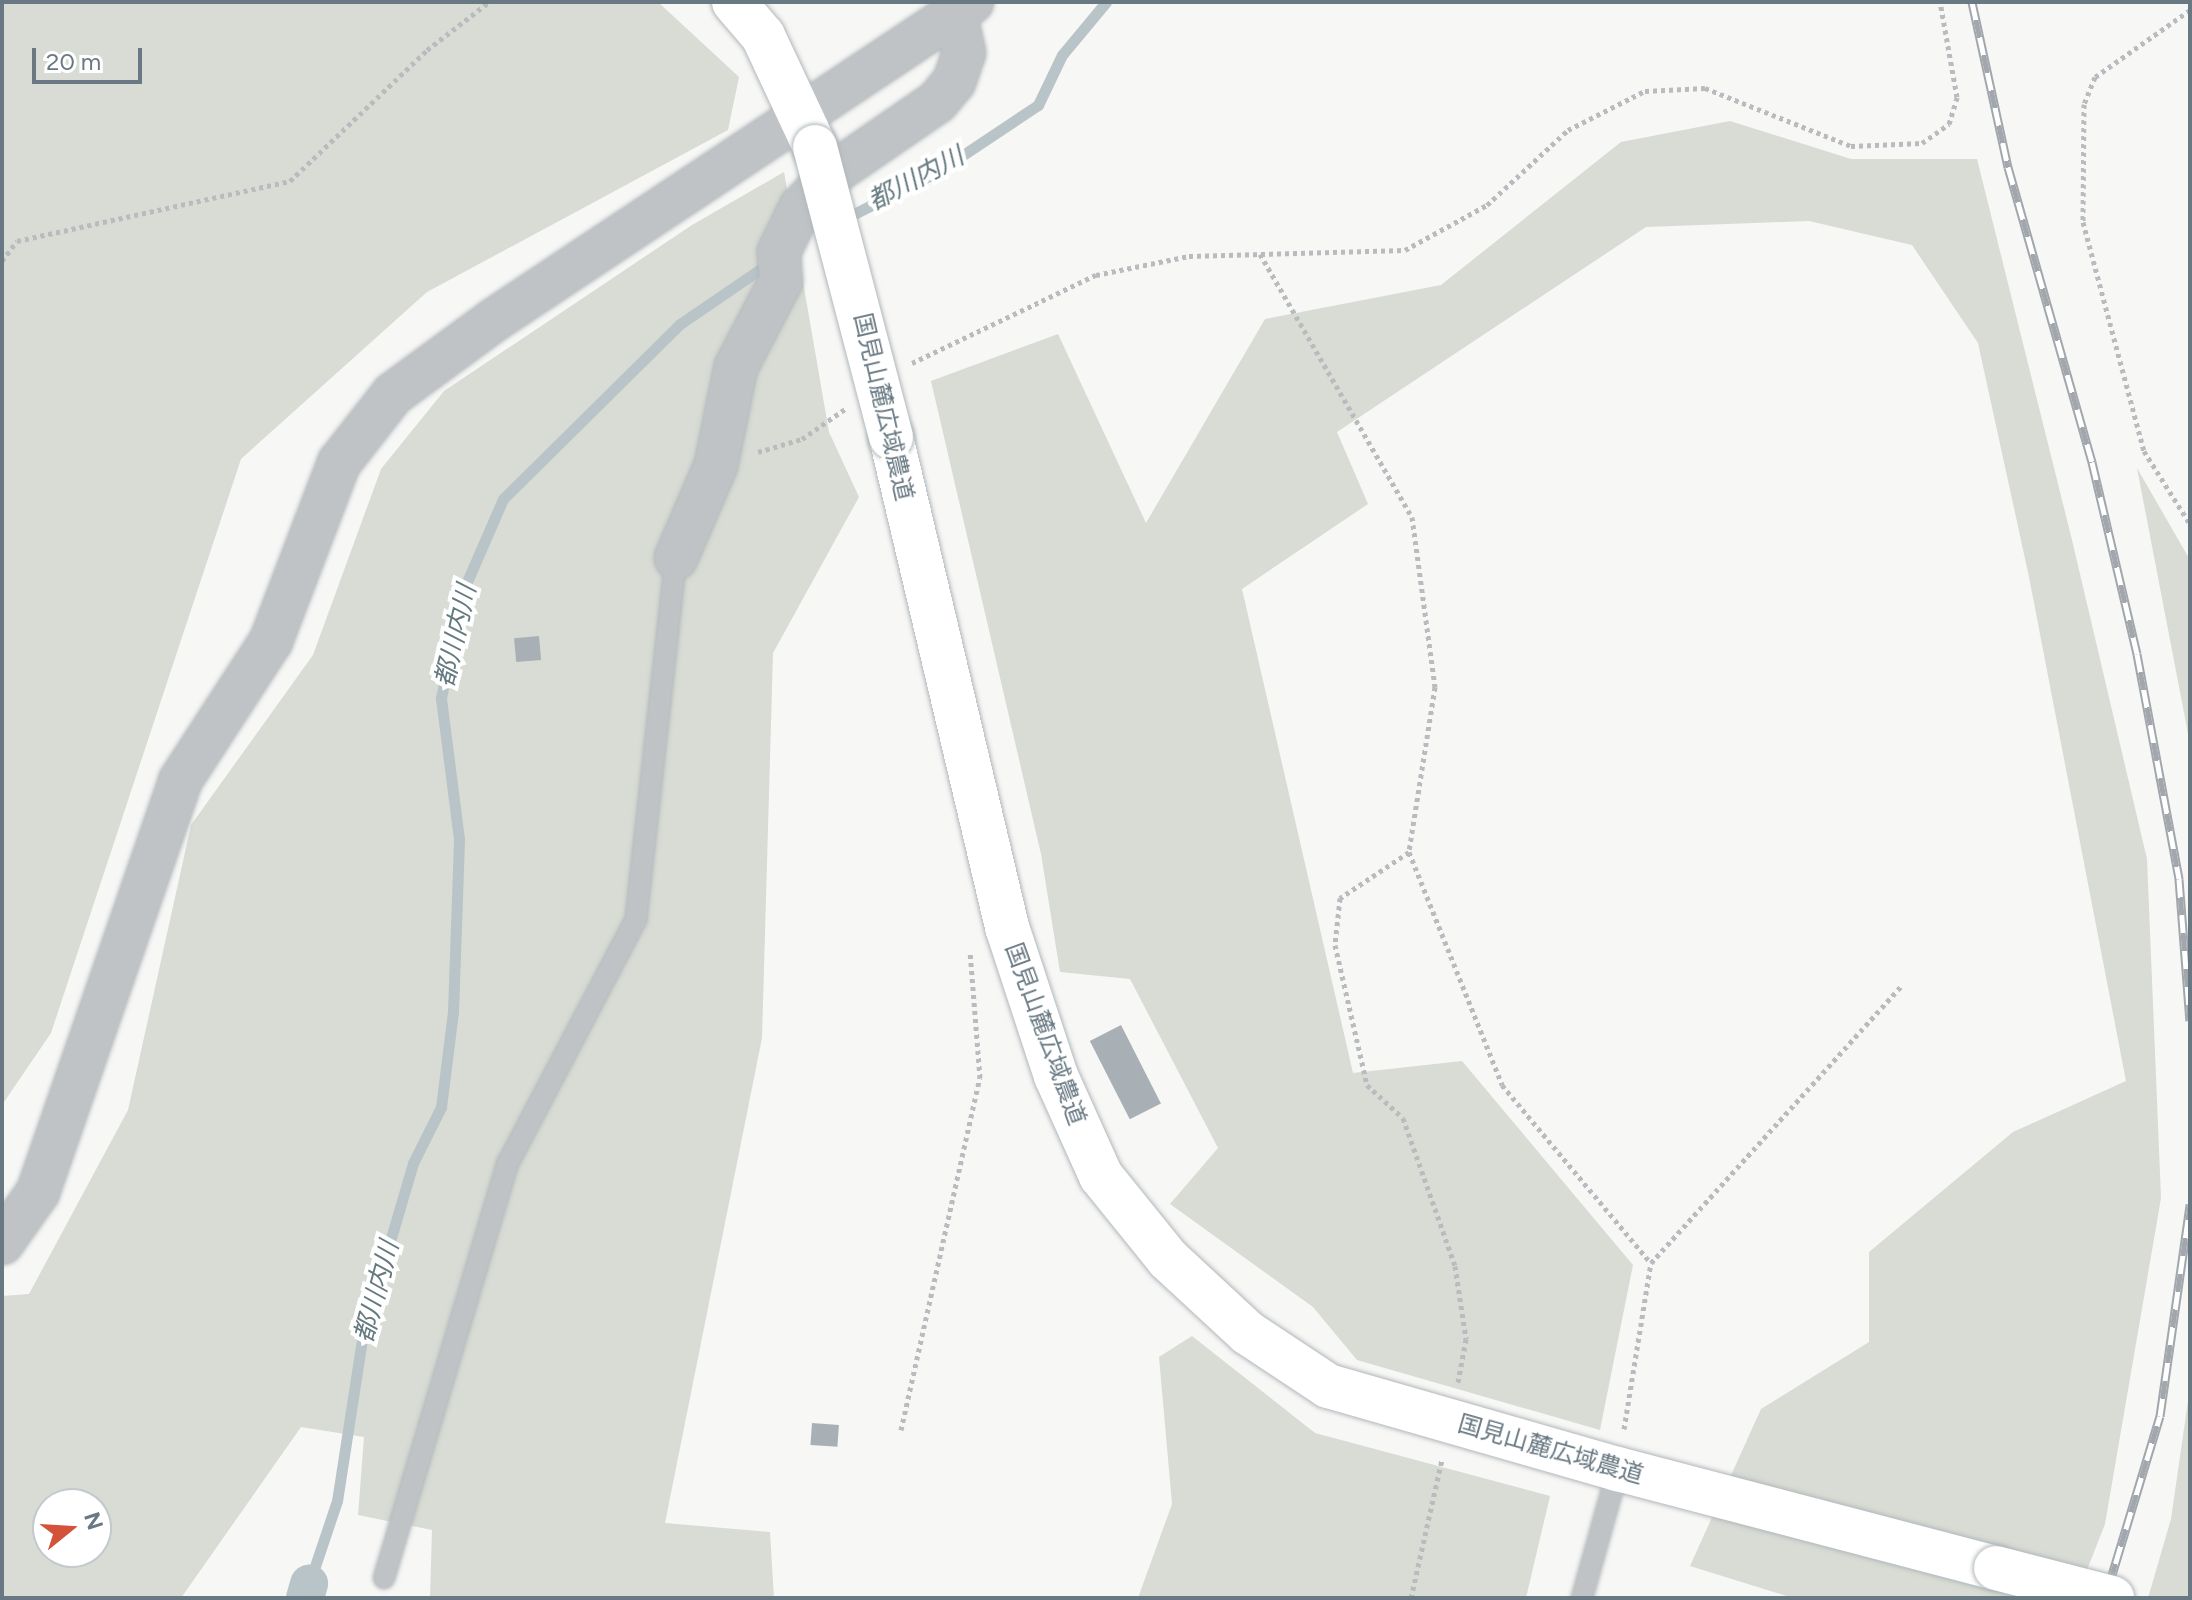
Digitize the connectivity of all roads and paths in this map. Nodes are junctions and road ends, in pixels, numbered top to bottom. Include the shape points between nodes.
1 (489, 2) edge
2 (734, 2) edge
3 (1940, 2) edge
4 (964, 8) edge
5 (2190, 10) edge
6 (809, 130) junction
7 (1260, 254) junction
8 (2, 261) edge
9 (901, 371) dead end
10 (851, 405) dead end
11 (716, 465) junction
12 (2190, 524) edge
13 (676, 558) joint
14 (1409, 852) junction
15 (1007, 927) junction
16 (1901, 986) dead end
17 (2, 1243) edge
18 (1651, 1263) junction
19 (1451, 1421) junction
20 (901, 1430) dead end
21 (1618, 1469) junction
22 (384, 1578) dead end
23 (1411, 1598) edge
24 (1582, 1598) edge
25 (2112, 1598) edge

1 - 8 path via 427,50 290,181 17,241
2 - 6 street, 国見山麓広域農道 via 763,36
3 - 7 path via 1957,97 1949,124 1922,143 1851,146 1705,88 1645,91 1568,130 1487,205 1405,250
4 - 6 street
4 - 11 street via 964,53 954,82 937,102 835,172 801,207 736,367
5 - 12 path via 2095,77 2084,104 2083,222 2144,451
6 - 15 street, 国見山麓広域農道, bridge via 891,437
6 - 17 street via 393,394 339,463 271,641 180,781 38,1192
7 - 9 path via 1189,256 1096,275 925,354
7 - 14 path via 1412,517 1435,687
10 - 11 path via 802,439
11 - 13 street
13 - 22 lane via 636,919 508,1163
14 - 18 path via 1502,1085
14 - 19 path via 1340,898 1335,945 1367,1085 1403,1118 1455,1266 1466,1339
15 - 19 street, 国見山麓広域農道 via 1056,1076 1101,1176 1168,1259 1248,1333 1328,1386
15 - 20 path via 969,938 980,1078
16 - 18 path
18 - 21 path
19 - 21 street, 国見山麓広域農道
19 - 23 path
21 - 24 lane
21 - 25 street, 国見山麓広域農道, bridge

